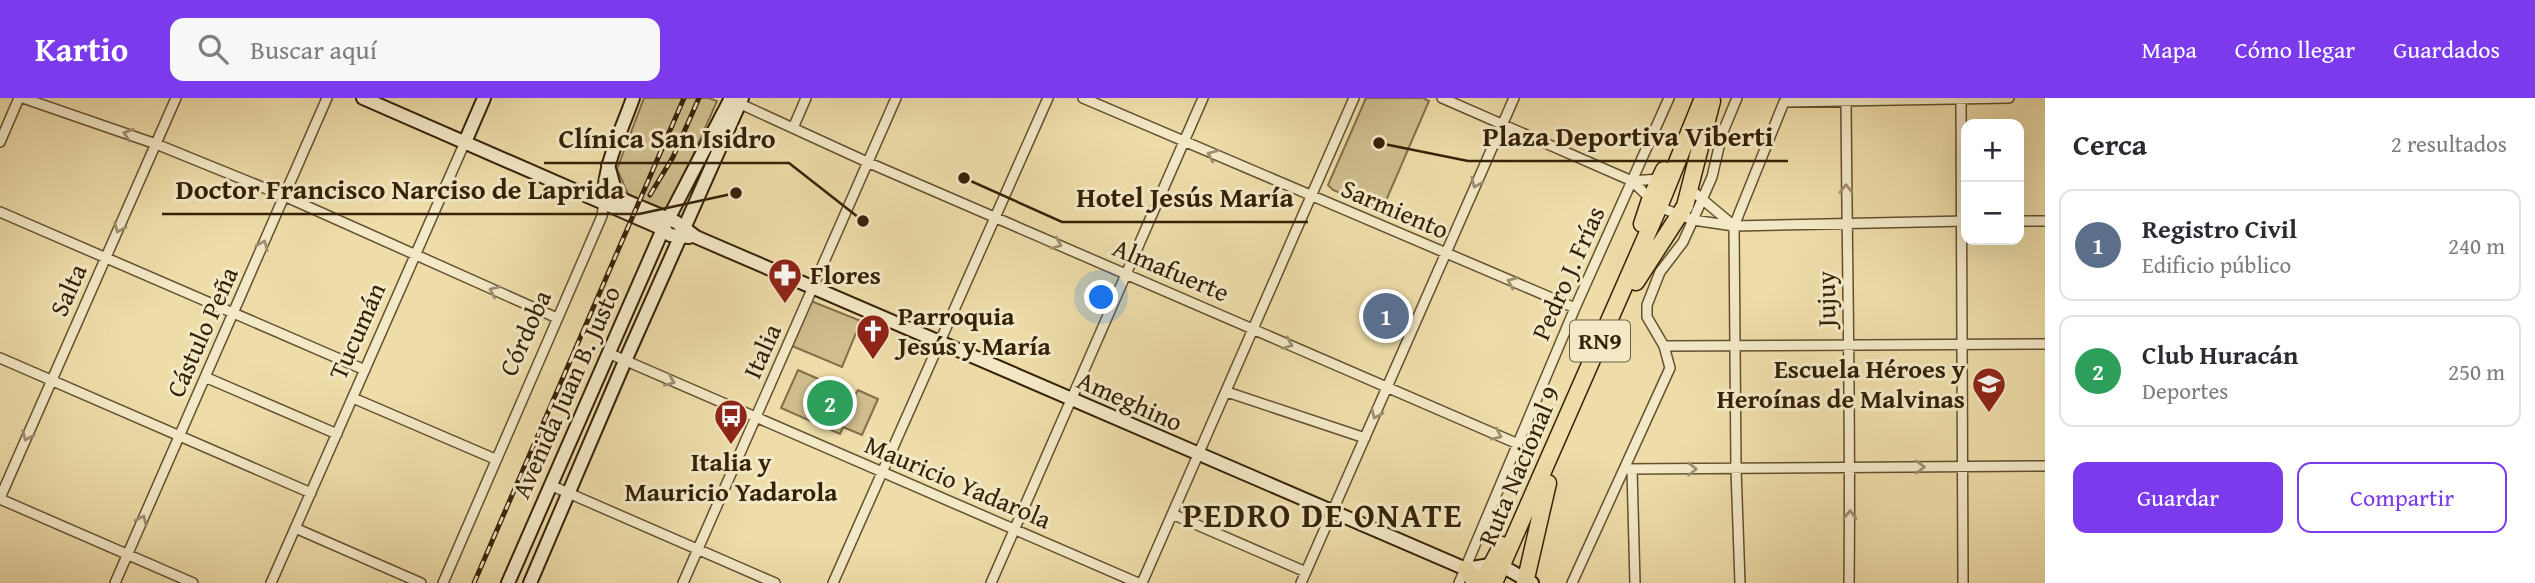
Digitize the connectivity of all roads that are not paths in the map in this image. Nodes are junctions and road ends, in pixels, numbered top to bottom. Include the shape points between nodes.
1 (21, 98) edge
2 (176, 98) edge
3 (327, 98) edge
4 (363, 98) edge
5 (484, 98) edge
6 (633, 98) edge
7 (806, 98) edge
8 (896, 98) edge
9 (1048, 98) edge
10 (1083, 98) edge
11 (1203, 98) edge
12 (1354, 98) edge
13 (1442, 98) edge
14 (1514, 98) edge
15 (1669, 98) edge
16 (1737, 98) edge
17 (1961, 98) edge
18 (2009, 98) edge
19 (1709, 99) edge
20 (1846, 99) edge
21 (740, 101) edge
22 (1696, 114) junction
23 (1502, 124) junction
24 (793, 128) junction
25 (0, 142) edge
26 (465, 142) junction
27 (1184, 143) junction
28 (156, 144) junction
29 (867, 162) junction
30 (608, 165) junction
31 (1659, 179) junction
32 (1632, 181) junction
33 (1963, 182) edge
34 (1696, 194) junction
35 (284, 196) junction
36 (1311, 197) junction
37 (604, 202) junction
38 (1670, 211) junction
39 (0, 212) edge
40 (995, 217) junction
41 (1961, 221) edge
42 (2024, 221) edge
43 (2045, 221) edge
44 (1846, 223) junction
45 (665, 224) junction
46 (1734, 226) junction
47 (682, 232) junction
48 (1964, 245) edge
49 (1446, 253) junction
50 (415, 256) junction
51 (106, 258) junction
52 (1127, 274) junction
53 (1631, 281) junction
54 (812, 288) junction
55 (1575, 308) junction
56 (233, 313) junction
57 (557, 318) junction
58 (1254, 329) junction
59 (939, 343) junction
60 (1964, 344) junction
61 (2045, 344) edge
62 (1849, 345) junction
63 (1664, 346) junction
64 (1735, 347) junction
65 (608, 353) junction
66 (0, 358) edge
67 (625, 361) junction
68 (365, 370) junction
69 (205, 377) junction
70 (52, 380) junction
71 (1388, 387) junction
72 (1227, 392) junction
73 (353, 398) junction
74 (1071, 400) junction
75 (756, 417) junction
76 (337, 434) junction
77 (179, 436) junction
78 (1365, 438) junction
79 (1518, 444) junction
80 (1199, 456) junction
81 (495, 459) junction
82 (2045, 466) edge
83 (1964, 467) junction
84 (1850, 468) junction
85 (1628, 469) junction
86 (1736, 469) junction
87 (882, 472) junction
88 (1548, 483) junction
89 (550, 485) junction
90 (568, 492) junction
91 (311, 493) junction
92 (0, 499) edge
93 (1332, 513) junction
94 (1172, 514) junction
95 (295, 528) junction
96 (1015, 530) junction
97 (698, 548) junction
98 (127, 555) junction
99 (1502, 571) edge
100 (1306, 572) junction
101 (1462, 576) edge
102 (1528, 582) edge
103 (115, 583) edge
104 (194, 583) edge
105 (271, 583) edge
106 (422, 583) edge
107 (443, 583) edge
108 (508, 583) edge
109 (530, 583) edge
110 (683, 583) edge
111 (775, 583) edge
112 (833, 583) edge
113 (992, 583) edge
114 (1140, 583) edge
115 (1301, 583) edge
116 (1476, 583) edge
117 (1482, 583) edge
118 (1494, 583) edge
119 (1572, 583) edge
120 (1635, 583) edge
121 (1740, 583) edge
122 (1849, 583) edge
123 (1963, 583) edge

1 - 25 street
28 -> 1 street
2 - 28 street, Salta
3 - 35 street, Cástulo Peña
4 - 26 street
5 - 26 street, Tucumán
6 - 30 street, Córdoba
7 - 24 street
8 - 29 street, Italia
9 - 40 street
10 - 27 street, Sarmiento
11 - 27 street
12 - 36 street
13 - 23 street
14 - 23 street
15 - 32 street, Pedro J. Frías
16 - 34 street via 1712,177
17 - 18 street
17 - 20 street
17 - 33 street
19 - 22 highway
19 - 34 highway
19 - 38 highway
44 -> 20 street, Jujuy
20 - 46 street via 1784,102
21 - 24 street, Almafuerte
21 - 45 street, Avenida Juan B. Justo
21 - 47 street, Avenida Juan B. Justo
22 - 31 highway
22 - 38 highway
23 - 32 street
23 -> 49 street
24 - 29 street, Almafuerte
26 - 37 street
26 - 50 street, Tucumán
36 -> 27 street, Sarmiento
27 - 52 street
28 - 35 street
28 -> 51 street, Salta
29 - 40 street, Almafuerte
29 - 54 street, Italia
30 - 37 street, Córdoba
30 - 45 street via 621,199
31 - 32 street
31 - 38 highway
32 - 38 street
32 - 55 street, Pedro J. Frías
34 - 38 highway
34 - 46 street
35 - 50 street
56 -> 35 street, Cástulo Peña
36 - 49 street, Sarmiento
36 - 58 street
37 - 45 street
37 - 57 street, Córdoba
38 - 46 street
38 - 53 highway
38 - 53 highway via 1632,256
38 - 63 street via 1683,242 1660,272 1647,305 1647,317
39 - 51 street
40 -> 52 street, Almafuerte
40 - 59 street
41 - 44 street
42 - 43 street
44 - 46 street
44 - 62 street, Jujuy
45 - 47 street, Ameghino via 670,235
45 - 65 street, Avenida Juan B. Justo
46 - 64 street
47 - 54 street, Ameghino
47 - 67 street, Avenida Juan B. Justo
48 - 60 street
55 -> 49 street, Sarmiento
49 - 71 street
57 -> 50 street
50 - 68 street, Tucumán
51 - 56 street
51 - 70 street, Salta
52 - 58 street, Almafuerte
52 - 74 street
53 - 88 highway, Ruta Nacional 9 / RN9
53 - 99 highway, Ruta Nacional 9 / RN9 via 1529,501
54 - 59 street, Ameghino
54 - 75 street, Italia
55 - 79 street, Pedro J. Frías
56 - 68 street
56 - 69 street, Cástulo Peña
57 - 81 street, Córdoba
58 -> 71 street, Almafuerte
58 - 72 street
59 - 74 street, Ameghino
59 - 87 street
60 - 61 street
60 - 62 street
60 - 83 street
62 - 64 street
62 - 84 street, Jujuy
63 - 64 street
63 - 85 street via 1670,368
64 - 86 street
65 - 67 street, Mauricio Yadarola
65 - 89 street, Avenida Juan B. Justo
66 - 70 street
67 -> 75 street, Mauricio Yadarola
67 - 90 street, Avenida Juan B. Justo
68 - 73 street, Tucumán
69 - 76 street
69 - 77 street, Cástulo Peña
70 - 77 street
70 -> 92 street, Salta
71 -> 78 street
71 -> 79 street, Almafuerte
72 - 78 street
72 - 80 street
73 - 76 street, Tucumán
73 - 81 street
74 - 80 street, Ameghino
74 - 96 street
75 - 87 street, Mauricio Yadarola
75 - 97 street, Italia
76 - 91 street, Tucumán
77 - 91 street
98 -> 77 street, Cástulo Peña
78 - 93 street
79 - 101 street, Pedro J. Frías
80 - 93 street, Ameghino
80 - 94 street
81 - 107 street, Córdoba
82 - 83 street
84 -> 83 street
83 - 123 street
84 - 86 street
122 -> 84 street, Jujuy
85 -> 86 street
85 - 119 street
85 - 120 street
86 - 121 street
87 - 96 street, Mauricio Yadarola
87 - 112 street
88 - 99 highway, Ruta Nacional 9 / RN9
88 - 102 highway, RN9
89 - 90 street
89 - 108 street, Avenida Juan B. Justo
90 - 97 street
90 - 109 street, Avenida Juan B. Justo
91 - 95 street, Tucumán
92 - 98 street
93 - 100 street
93 - 101 street, Ameghino
94 - 100 street
94 - 114 street
95 - 105 street, Tucumán
95 - 106 street
96 - 113 street
96 - 114 street, Mauricio Yadarola
97 - 110 street, Italia
97 - 111 street
98 - 103 street, Cástulo Peña
98 - 104 street
99 - 101 street
99 - 102 street
99 - 117 highway, RN9
99 - 118 highway, Ruta Nacional 9 / RN9
100 - 115 street
101 - 116 highway

